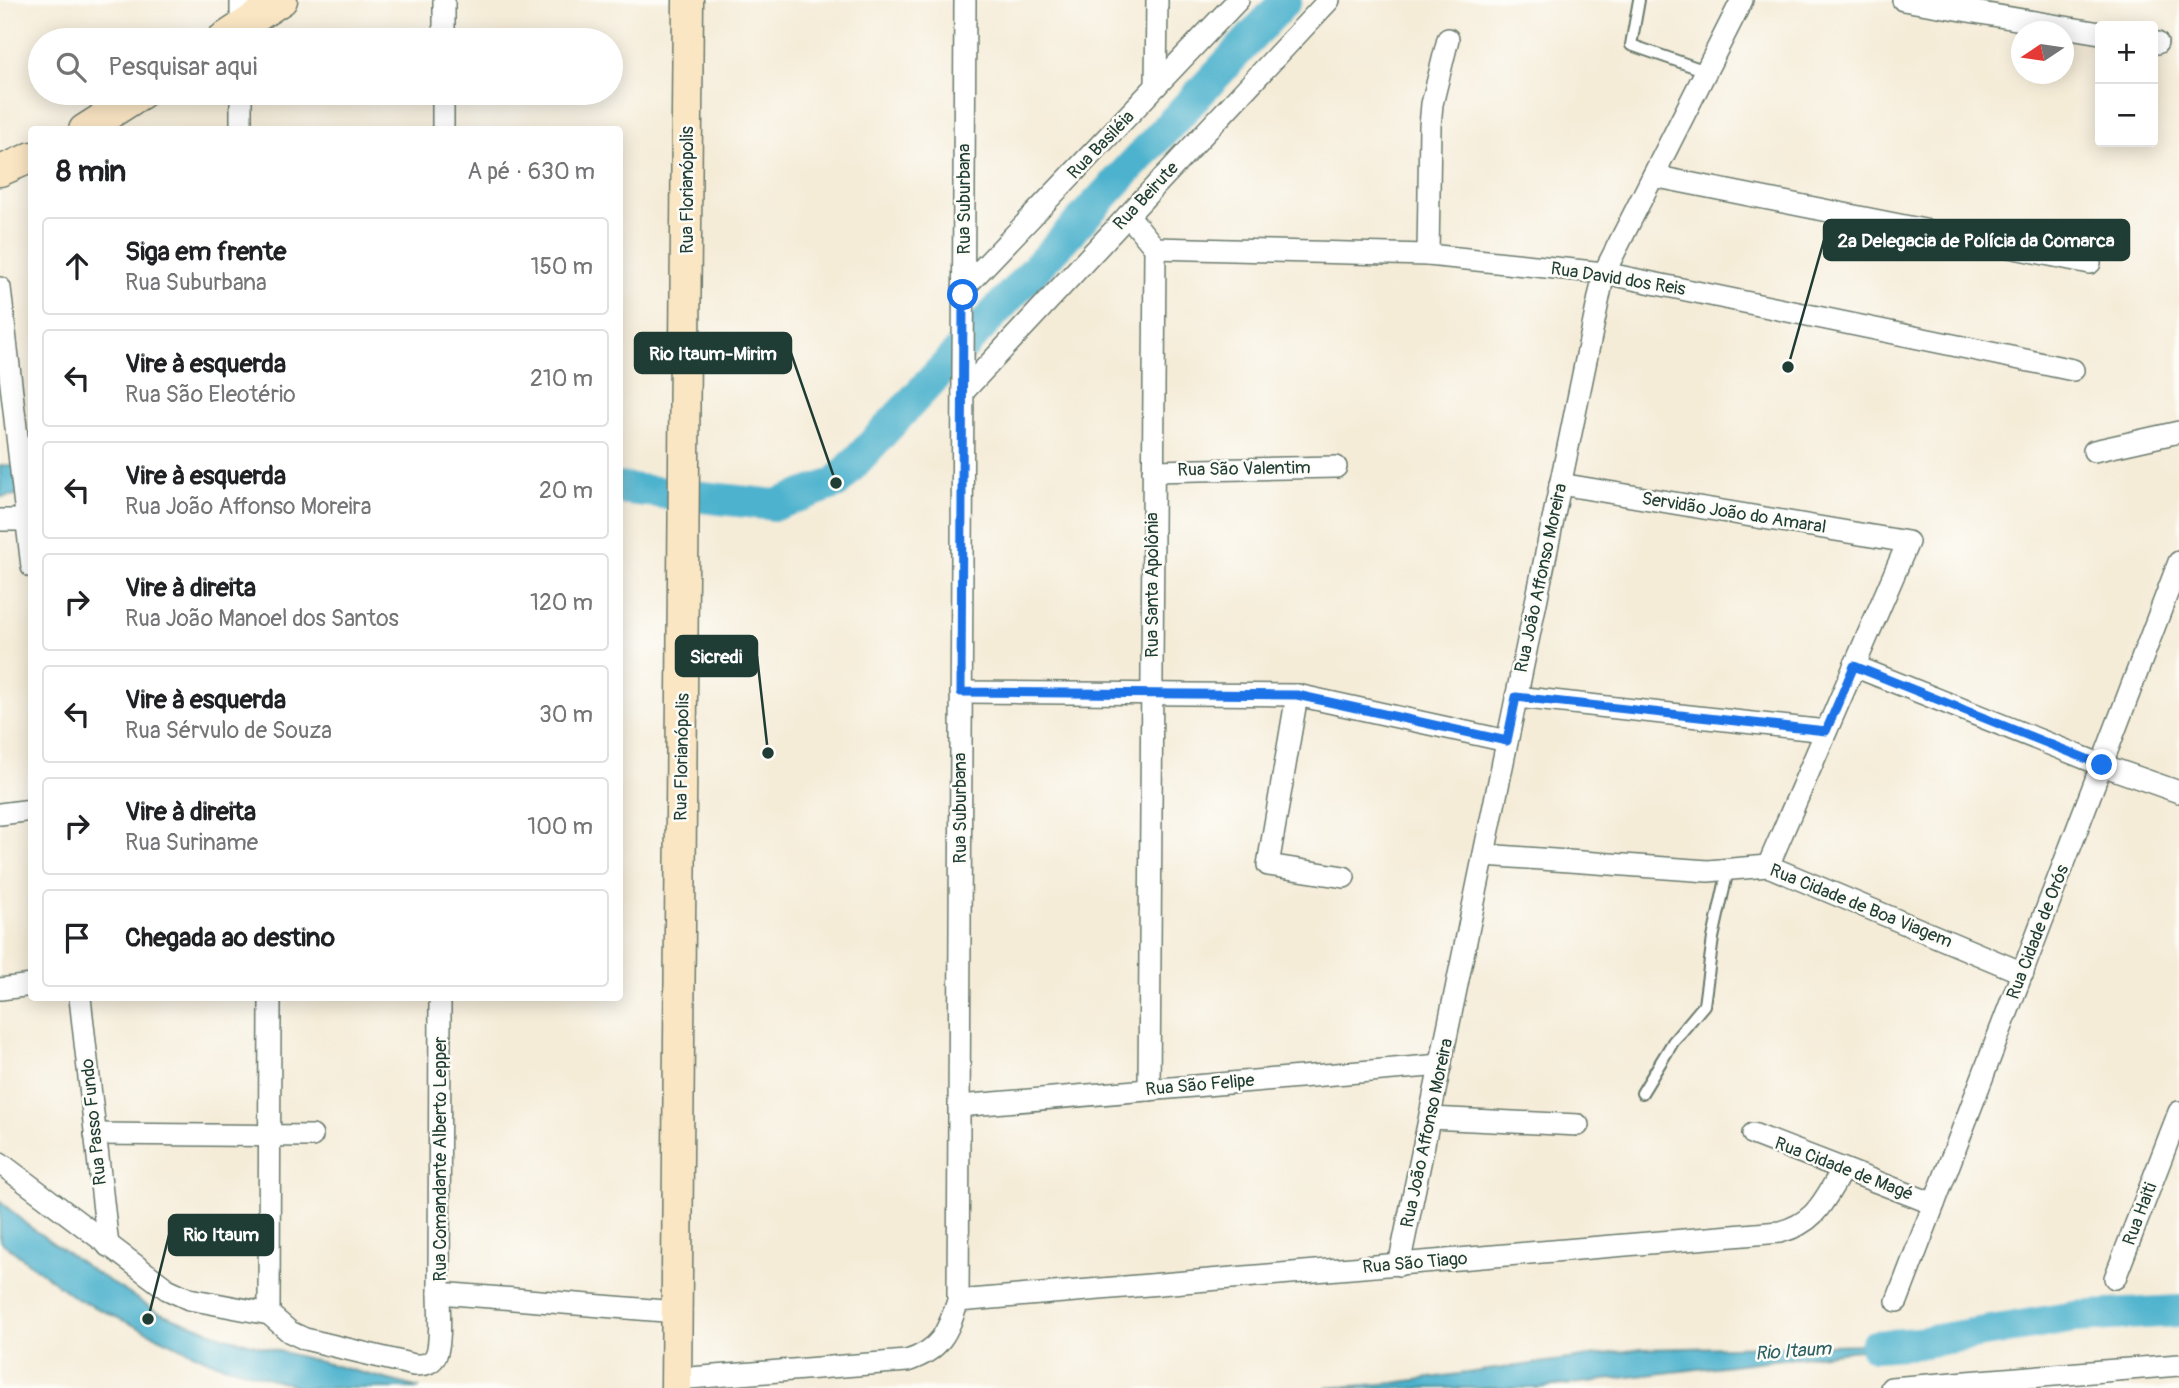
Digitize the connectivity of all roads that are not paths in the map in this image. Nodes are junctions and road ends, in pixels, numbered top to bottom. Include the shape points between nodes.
1 (282, 0) edge
2 (444, 0) edge
3 (688, 0) edge
4 (965, 0) edge
5 (1157, 0) edge
6 (1238, 0) edge
7 (1329, 0) edge
8 (1639, 0) edge
9 (1742, 0) edge
10 (1917, 1) edge
11 (236, 27) edge
12 (444, 28) edge
13 (2095, 32) edge
14 (1448, 39) dead end
15 (1706, 71) junction
16 (1156, 86) junction
17 (123, 105) edge
18 (241, 105) edge
19 (443, 105) edge
20 (90, 126) edge
21 (241, 126) edge
22 (443, 126) edge
23 (28, 159) edge
24 (0, 171) edge
25 (1653, 176) junction
26 (1128, 215) junction
27 (1155, 248) junction
28 (1428, 255) junction
29 (2090, 263) dead end
30 (1604, 273) junction
31 (0, 288) edge
32 (963, 292) junction
33 (2073, 370) dead end
34 (963, 393) junction
35 (2179, 432) edge
36 (23, 447) edge
37 (2094, 451) dead end
38 (1335, 467) dead end
39 (1153, 471) junction
40 (1560, 484) junction
41 (27, 516) edge
42 (0, 520) edge
43 (2179, 562) edge
44 (1854, 666) junction
45 (961, 692) junction
46 (1152, 692) junction
47 (1297, 695) junction
48 (1516, 697) junction
49 (1826, 731) junction
50 (1507, 741) junction
51 (2102, 765) junction
52 (2179, 792) edge
53 (28, 810) edge
54 (0, 814) edge
55 (1484, 855) junction
56 (1768, 866) junction
57 (1728, 870) junction
58 (1344, 877) dead end
59 (2023, 973) junction
60 (28, 986) edge
61 (0, 989) edge
62 (80, 1001) edge
63 (270, 1001) edge
64 (440, 1001) edge
65 (1441, 1065) junction
66 (1149, 1090) junction
67 (1642, 1093) dead end
68 (959, 1106) junction
69 (2179, 1112) edge
70 (1430, 1118) junction
71 (1578, 1125) dead end
72 (95, 1133) junction
73 (1753, 1134) dead end
74 (270, 1135) junction
75 (312, 1136) dead end
76 (0, 1163) edge
77 (1843, 1169) junction
78 (1934, 1204) junction
79 (108, 1246) junction
80 (1399, 1265) junction
81 (2115, 1278) dead end
82 (439, 1293) junction
83 (1898, 1300) dead end
84 (958, 1301) junction
85 (677, 1312) junction
86 (269, 1314) junction
87 (2179, 1365) edge
88 (676, 1383) edge
89 (2001, 1383) edge
90 (1891, 1388) edge

1 - 11 main road
2 - 12 street
3 - 85 main road, Rua Florianópolis
4 - 32 street, Rua Suburbana
5 - 16 street
6 - 16 street, Rua Basiléia
7 - 26 street, Rua Beirute
8 - 15 lane via 1631,45
9 - 15 street, Rua João Affonso Moreira
10 - 13 street
14 - 28 street via 1432,104
15 - 25 street, Rua João Affonso Moreira
16 - 32 street, Rua Basiléia
17 - 20 main road
18 - 21 street
19 - 22 street
23 - 24 main road
25 - 29 street
25 - 30 street, Rua João Affonso Moreira
26 - 27 street
26 - 34 street, Rua Beirute
27 - 28 street, Rua David dos Reis
27 - 39 street, Rua Santa Apolônia
28 - 30 street, Rua David dos Reis
30 - 33 street, Rua David dos Reis
30 - 40 street, Rua João Affonso Moreira
31 - 36 street
32 - 34 street, Rua Suburbana
34 - 45 street, Rua Suburbana
35 - 37 street
36 - 41 street
38 - 39 street, Rua São Valentim
39 - 46 street, Rua Santa Apolônia
40 - 44 street, Servidão João do Amaral via 1908,542
40 - 48 street, Rua João Affonso Moreira
41 - 42 street
43 - 51 street, Rua Cidade de Orós
44 - 49 street
44 - 51 street
45 - 46 street
45 - 68 street, Rua Suburbana
46 - 47 street
46 - 66 street, Rua Santa Apolônia
47 - 50 street
47 - 58 street via 1268,865
48 - 49 street
48 - 50 street, Rua João Affonso Moreira
49 - 56 street
50 - 55 street, Rua João Affonso Moreira
51 - 52 street
51 - 59 street, Rua Cidade de Orós
53 - 54 street
55 - 57 street, Rua Cidade de Boa Viagem
55 - 65 street, Rua João Affonso Moreira
56 - 57 street, Rua Cidade de Boa Viagem
56 - 59 street, Rua Cidade de Boa Viagem
57 - 67 lane via 1704,1004 1673,1042
59 - 78 street, Rua Cidade de Orós
60 - 61 street
62 - 72 street, Rua Passo Fundo
63 - 74 street
64 - 82 street, Rua Comandante Alberto Lepper
65 - 66 street, Rua São Felipe
65 - 70 street, Rua João Affonso Moreira
66 - 68 street, Rua São Felipe
68 - 84 street, Rua Suburbana
69 - 81 street, Rua Haiti
70 - 71 street
70 - 80 street, Rua João Affonso Moreira
72 - 74 street
72 - 79 street, Rua Passo Fundo
73 - 77 street, Rua Cidade de Magé
74 - 75 street
74 - 86 street
76 - 79 street
77 - 78 street, Rua Cidade de Magé
77 - 80 street, Rua São Tiago via 1807,1222 1795,1228
78 - 83 street, Rua Cidade de Orós
79 - 86 street via 177,1295
80 - 84 street, Rua São Tiago
82 - 85 street, Rua Comandante Alberto Lepper
82 - 86 street via 438,1345 435,1357 426,1365 305,1339
84 - 88 street, Rua Suburbana via 943,1339 921,1357
85 - 88 main road, Rua Florianópolis
87 - 89 street
89 - 90 street

